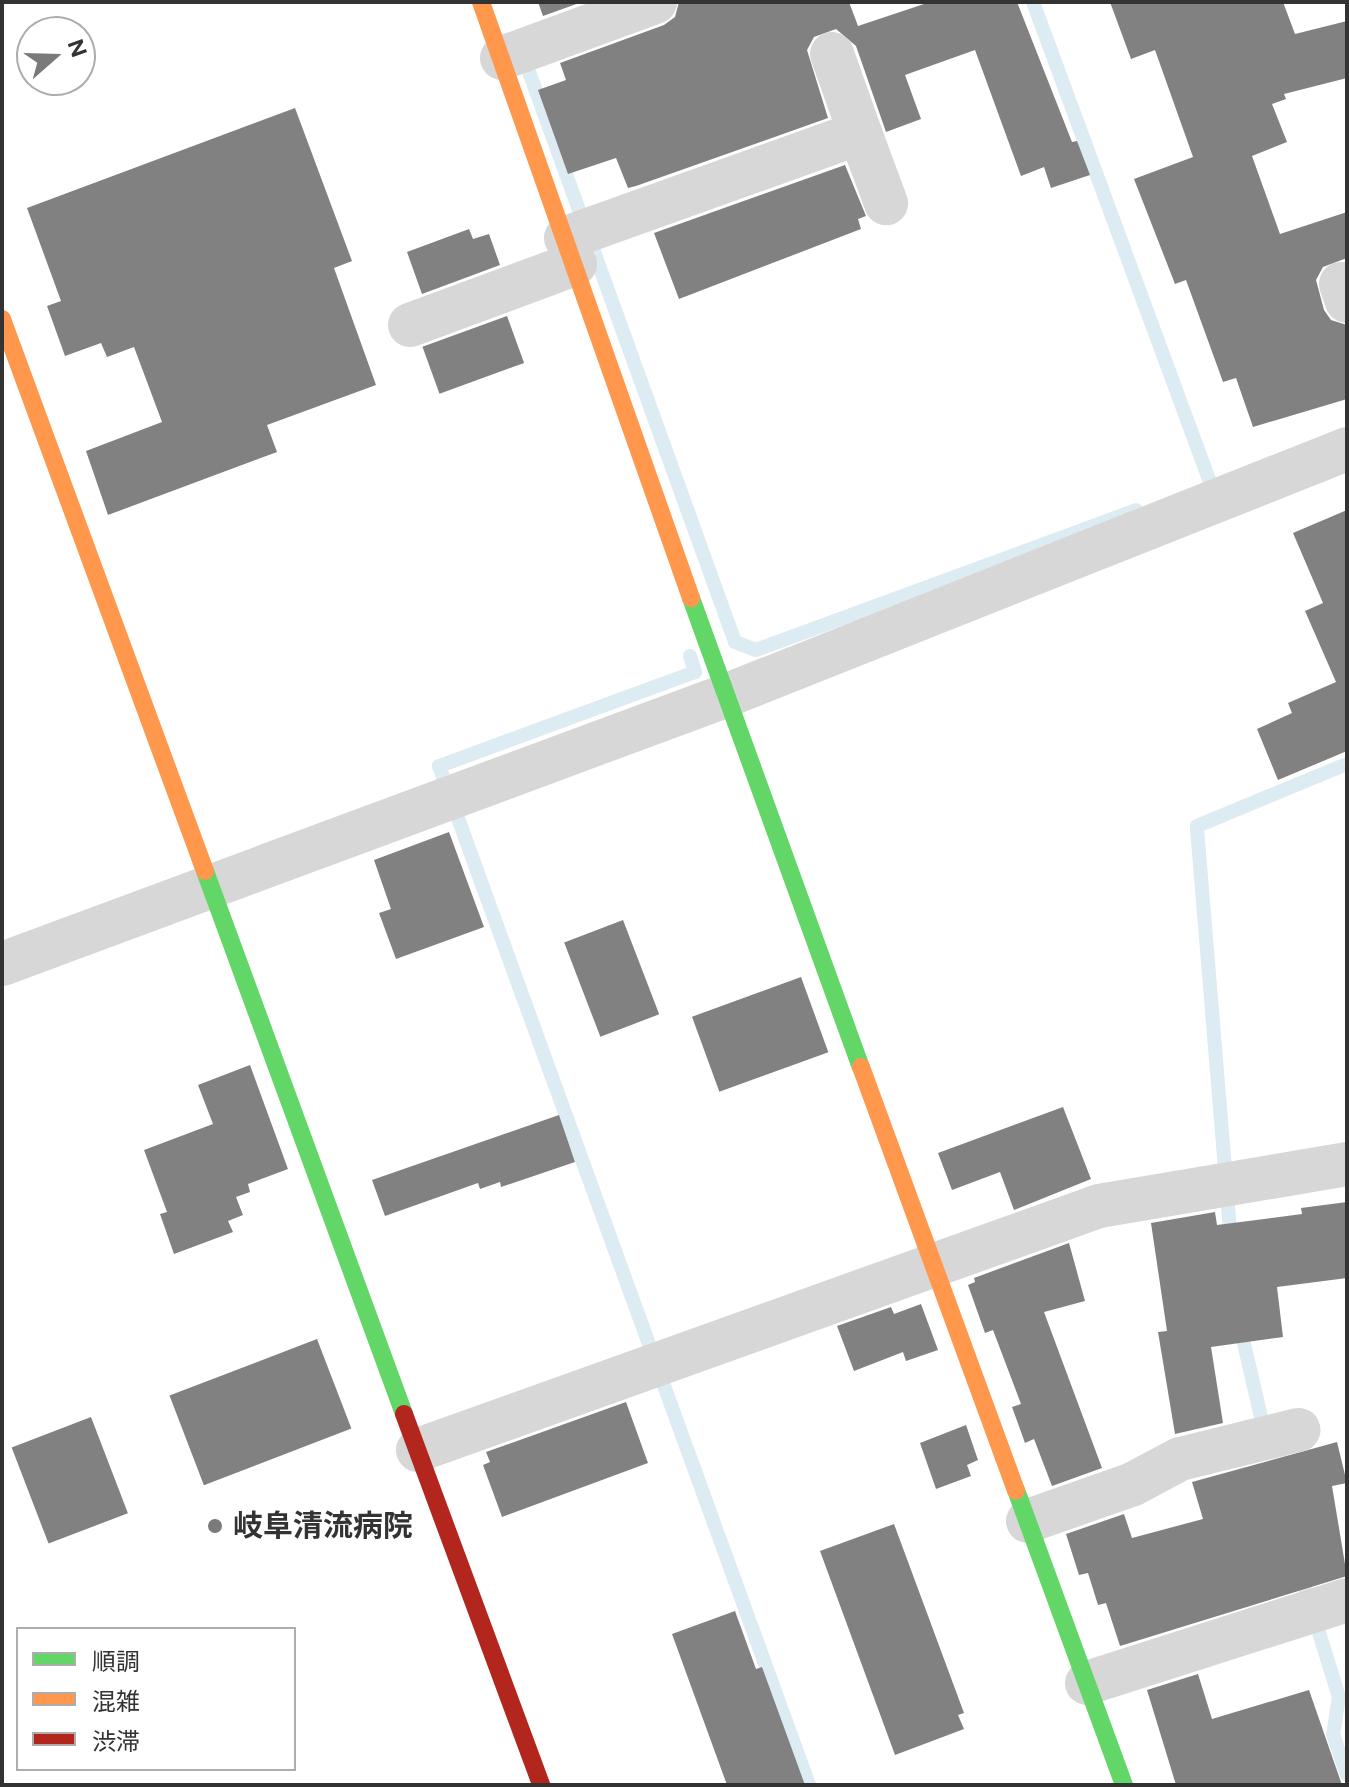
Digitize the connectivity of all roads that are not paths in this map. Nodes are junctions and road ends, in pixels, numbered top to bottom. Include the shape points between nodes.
1 (481, 2) edge
2 (655, 2) edge
3 (832, 54) dead end
4 (502, 58) junction
5 (860, 133) junction
6 (886, 203) dead end
7 (570, 251) junction
8 (2, 319) edge
9 (410, 325) dead end
10 (1347, 449) edge
11 (725, 696) junction
12 (213, 889) junction
13 (2, 964) edge
14 (1347, 1164) edge
15 (934, 1261) junction
16 (1298, 1430) dead end
17 (418, 1450) junction
18 (1028, 1521) junction
19 (1347, 1600) edge
20 (1087, 1683) junction
21 (541, 1785) edge
22 (1124, 1785) edge

1 - 4 street
2 - 4 street
3 - 5 street
4 - 7 street
5 - 6 street
5 - 7 street
7 - 9 street
7 - 11 street
8 - 12 street
10 - 11 street
11 - 12 street
11 - 15 street
12 - 13 street
12 - 17 street
14 - 15 street via 1099,1206
15 - 17 street
15 - 18 street
16 - 18 street via 1180,1459 1133,1484
17 - 21 street
18 - 20 street
19 - 20 street
20 - 22 street

